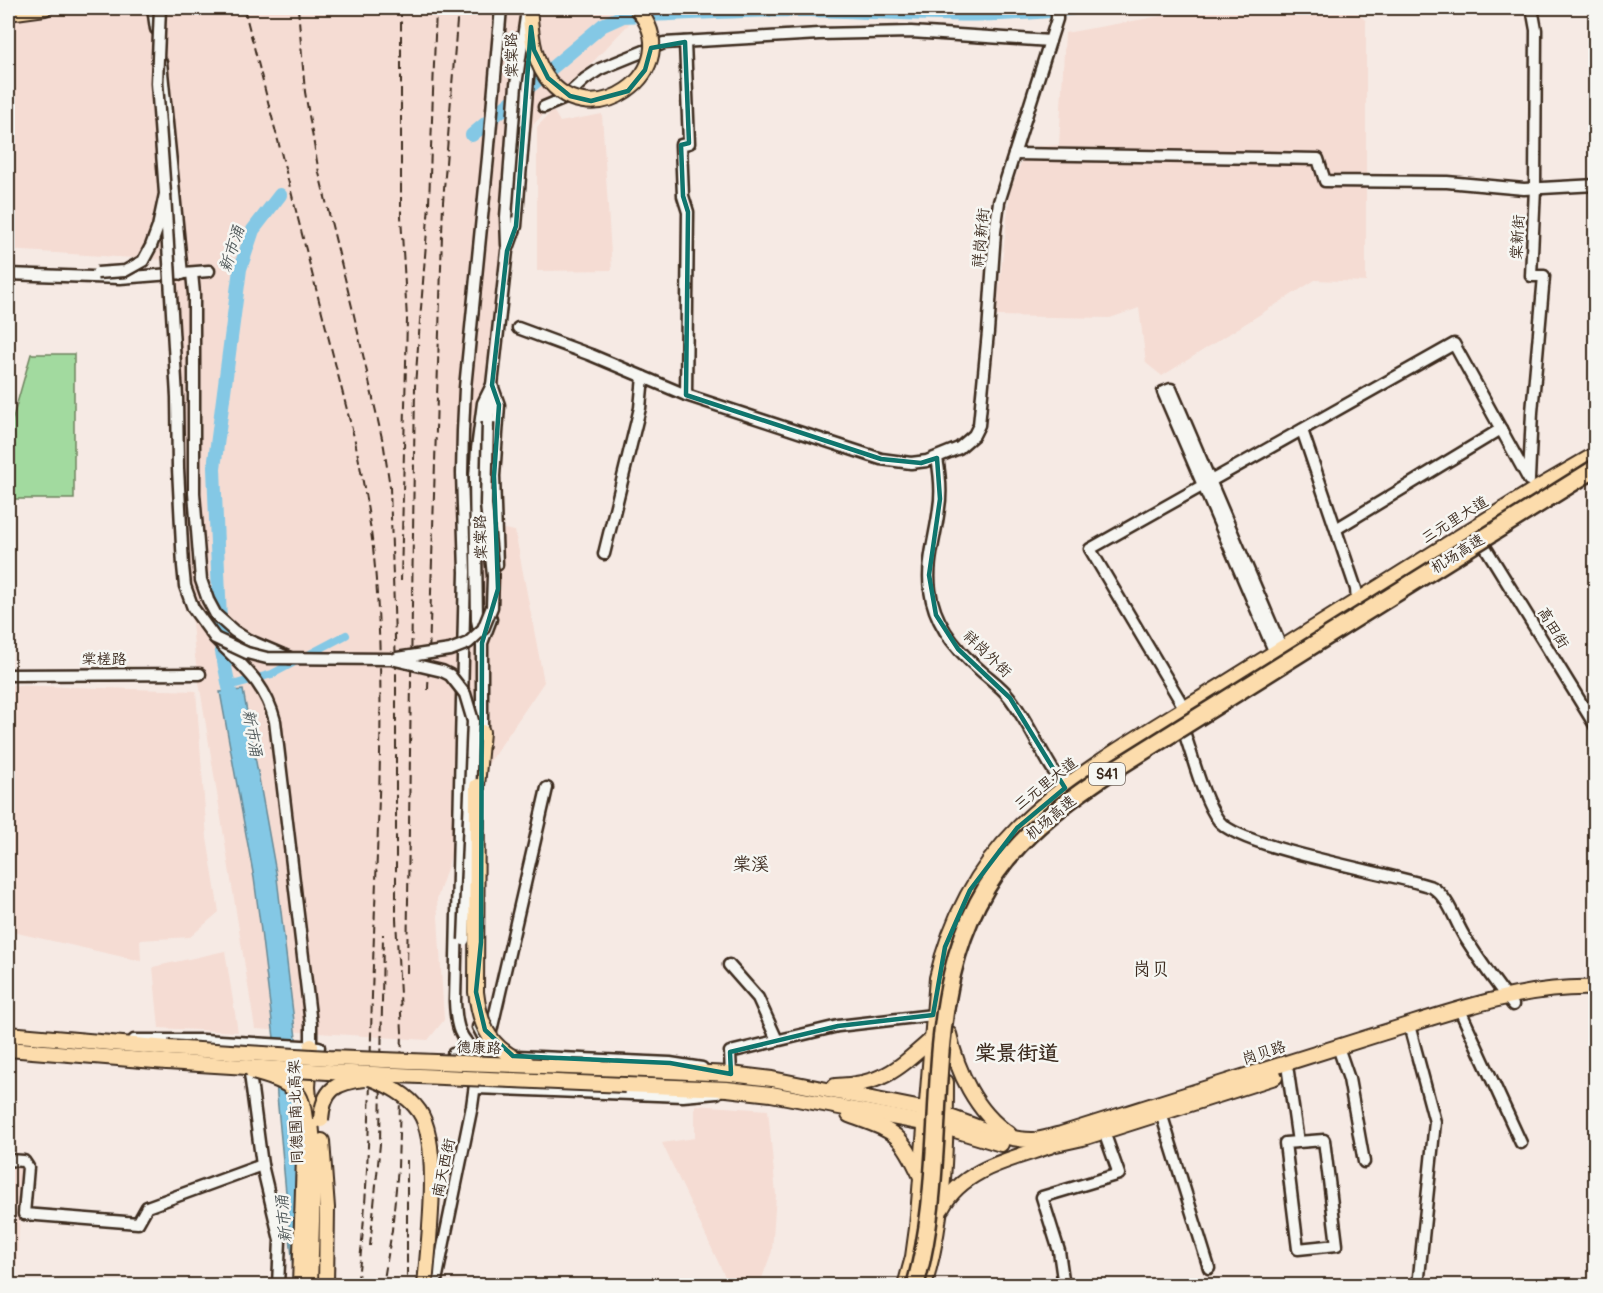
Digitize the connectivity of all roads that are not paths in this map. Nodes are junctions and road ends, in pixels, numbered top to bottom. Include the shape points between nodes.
1 (45, 8) edge
2 (153, 8) edge
3 (160, 8) edge
4 (501, 8) edge
5 (527, 8) edge
6 (535, 8) edge
7 (636, 8) edge
8 (1532, 8) edge
9 (8, 13) edge
10 (1057, 13) edge
11 (1050, 41) junction
12 (685, 42) junction
13 (528, 45) junction
14 (544, 107) dead end
15 (1014, 154) junction
16 (1596, 185) edge
17 (1535, 188) junction
18 (165, 194) junction
19 (507, 251) junction
20 (209, 271) dead end
21 (8, 273) edge
22 (187, 273) junction
23 (519, 328) dead end
24 (643, 377) junction
25 (492, 385) junction
26 (686, 395) junction
27 (1501, 429) junction
28 (1302, 430) junction
29 (1596, 454) edge
30 (937, 458) junction
31 (1596, 468) edge
32 (1596, 475) edge
33 (1207, 484) junction
34 (1532, 485) junction
35 (1336, 529) junction
36 (1484, 545) junction
37 (604, 554) dead end
38 (1357, 602) junction
39 (215, 638) junction
40 (482, 643) junction
41 (1274, 653) junction
42 (290, 658) junction
43 (391, 659) junction
44 (200, 674) dead end
45 (1275, 674) junction
46 (8, 675) edge
47 (462, 694) junction
48 (482, 695) junction
49 (1185, 709) junction
50 (1596, 727) edge
51 (482, 732) junction
52 (1184, 732) junction
53 (547, 788) dead end
54 (1065, 788) junction
55 (729, 965) dead end
56 (1596, 987) edge
57 (1596, 996) edge
58 (455, 1001) junction
59 (1510, 1001) junction
60 (1462, 1014) junction
61 (933, 1019) junction
62 (949, 1029) junction
63 (1410, 1029) junction
64 (8, 1035) edge
65 (777, 1040) junction
66 (931, 1040) junction
67 (101, 1043) junction
68 (246, 1043) junction
69 (311, 1046) junction
70 (8, 1049) edge
71 (1340, 1051) junction
72 (484, 1052) junction
73 (453, 1054) dead end
74 (168, 1055) junction
75 (552, 1062) junction
76 (236, 1066) junction
77 (1288, 1072) junction
78 (731, 1074) junction
79 (404, 1075) junction
80 (370, 1078) junction
81 (815, 1087) junction
82 (475, 1088) junction
83 (732, 1090) junction
84 (557, 1092) junction
85 (813, 1102) junction
86 (1161, 1113) junction
87 (926, 1117) junction
88 (946, 1121) junction
89 (1104, 1132) junction
90 (1015, 1139) junction
91 (1298, 1142) junction
92 (1521, 1143) dead end
93 (1050, 1146) junction
94 (8, 1160) edge
95 (1365, 1162) dead end
96 (262, 1165) junction
97 (922, 1179) junction
98 (318, 1197) junction
99 (939, 1212) junction
100 (1209, 1268) dead end
101 (278, 1286) edge
102 (300, 1286) edge
103 (310, 1286) edge
104 (318, 1286) edge
105 (326, 1286) edge
106 (425, 1286) edge
107 (435, 1286) edge
108 (905, 1286) edge
109 (915, 1286) edge
110 (924, 1286) edge
111 (1064, 1286) edge
112 (1418, 1286) edge

1 - 9 main road
2 - 22 street
3 - 18 street, bridge via 157,83
4 - 47 street, 棠棠路 via 465,388
5 - 7 main road, bridge via 534,50 542,70 562,91 591,102 628,91 645,70 651,40 646,21
5 - 13 street, 棠棠路
5 - 19 street, bridge via 516,86
6 - 13 street
8 - 17 street, 棠新街 via 1536,30
10 - 11 street, 祥岗新街
11 - 12 street via 911,32
11 - 15 street, 祥岗新街
12 - 14 street via 664,44 600,69 563,99
12 - 26 street via 689,144 681,145 682,196 688,212
13 - 19 street, 棠棠路 via 516,226
15 - 17 street via 1318,159 1325,181 1446,182
15 - 30 street, 祥岗新街 via 996,219 979,424 964,444
16 - 17 street
17 - 34 street, 棠新街 via 1531,276 1544,276 1532,412
18 - 21 street, bridge via 151,246 143,261 125,271
18 - 39 street, bridge via 185,586 193,608
19 - 25 street, 棠棠路
20 - 22 street
21 - 22 street via 120,278
22 - 42 street via 194,294 194,493 201,580 216,615 234,631
23 - 24 street
24 - 26 street
24 - 37 street via 640,408
25 - 40 street via 483,403 475,477 477,620
25 - 40 street, 棠棠路 via 499,405 494,476 498,589
25 - 43 street, bridge via 486,504 492,607 483,629 468,643 450,650
26 - 30 street via 881,459 921,463
27 - 28 street via 1454,344
27 - 34 street
27 - 35 street
28 - 33 street
28 - 35 street
29 - 34 main road, 三元里大道
30 - 54 street, 祥岗外街 via 940,499 929,575 936,615 958,649 1010,698
31 - 109 highway, 机场高速 / S41, bridge via 1107,774 1062,806 1017,847 975,910 950,978 941,1031 932,1195
32 - 36 main road
33 - 33 street via 1171,389 1163,392
33 - 41 street
33 - 49 street via 1090,549
34 - 38 main road, 三元里大道
35 - 38 street
36 - 45 main road
36 - 50 street, 高田街
38 - 41 main road, 三元里大道
39 - 42 street, bridge via 247,653
39 - 69 street via 259,684 275,722
40 - 48 street, 棠棠路
41 - 45 main road
41 - 49 main road, 三元里大道
42 - 43 street, bridge
43 - 58 street, bridge via 450,675 468,701 473,721 464,940
44 - 46 street, 棠槎路
45 - 52 main road
47 - 48 street via 471,704
47 - 58 street, 棠棠路
48 - 51 street, 棠棠路
49 - 54 main road, 三元里大道
51 - 72 street, 棠棠路 via 481,942 472,998
51 - 75 main road, bridge via 477,786 479,1014 495,1045 520,1061
52 - 59 street via 1208,799 1228,829 1263,844 1432,887 1449,905 1464,937
52 - 62 main road via 1076,804 1010,865 972,936 957,984
53 - 72 street
54 - 61 main road, 三元里大道 via 1017,828 970,890 945,947
55 - 65 street via 758,998
56 - 59 main road, 岗贝路 via 1555,990
57 - 59 main road, 岗贝路
58 - 72 street, 棠棠路 via 457,1023 465,1043
59 - 60 main road, 岗贝路
60 - 63 main road, 岗贝路
60 - 92 street
61 - 62 main road via 938,1028
61 - 65 street via 838,1026
61 - 66 main road, 三元里大道
62 - 88 main road
62 - 90 main road via 962,1076 977,1102 998,1127
63 - 71 main road, 岗贝路
63 - 112 street via 1435,1122
64 - 67 main road, 德康路
65 - 78 street via 730,1052
66 - 81 main road via 883,1078 848,1086
66 - 87 main road, 三元里大道
67 - 68 street via 167,1039
67 - 74 main road, 德康路
68 - 69 street
68 - 96 street
69 - 98 main road, 同德围南北高架 via 317,1090
70 - 74 main road, 德康路
71 - 77 main road, 岗贝路
71 - 90 main road, 岗贝路 via 1060,1134 1035,1140
71 - 95 street
72 - 73 street
72 - 75 street
72 - 82 street, 南天西街
74 - 75 main road, 德康路, bridge
74 - 76 main road, 德康路, bridge
75 - 78 main road, 德康路, bridge
75 - 78 street via 670,1063
75 - 84 street
76 - 79 main road, 德康路, bridge
76 - 102 main road, bridge via 290,1087 300,1096 305,1128
77 - 86 main road, 岗贝路
77 - 91 street
78 - 81 main road, 德康路
79 - 80 main road, bridge
79 - 83 main road, 德康路, bridge
80 - 105 main road, bridge via 341,1084 324,1098 321,1137 327,1208
80 - 106 main road, bridge via 409,1100 422,1116 430,1138 432,1172
81 - 87 main road, 德康路
82 - 84 street
82 - 107 street, 南天西街
83 - 84 street via 682,1096
83 - 85 main road, 德康路
85 - 87 main road, 德康路
85 - 97 main road via 891,1132 902,1141
86 - 89 main road, 岗贝路
86 - 100 street
87 - 88 main road, 德康路
87 - 97 main road, 三元里大道
88 - 90 main road, 岗贝路
88 - 93 main road, 岗贝路 via 1011,1146
88 - 99 main road
89 - 93 main road, 岗贝路
89 - 111 street via 1119,1174 1042,1197 1059,1251
91 - 91 street via 1324,1140 1337,1245 1298,1249 1285,1143
93 - 99 main road via 972,1176 957,1186
94 - 96 street via 24,1161 28,1167 24,1214 138,1223 147,1207
96 - 101 street via 279,1240
97 - 108 main road, 三元里大道 via 915,1243
98 - 103 main road, 同德围南北高架
98 - 104 main road, 同德围南北高架
99 - 110 main road

